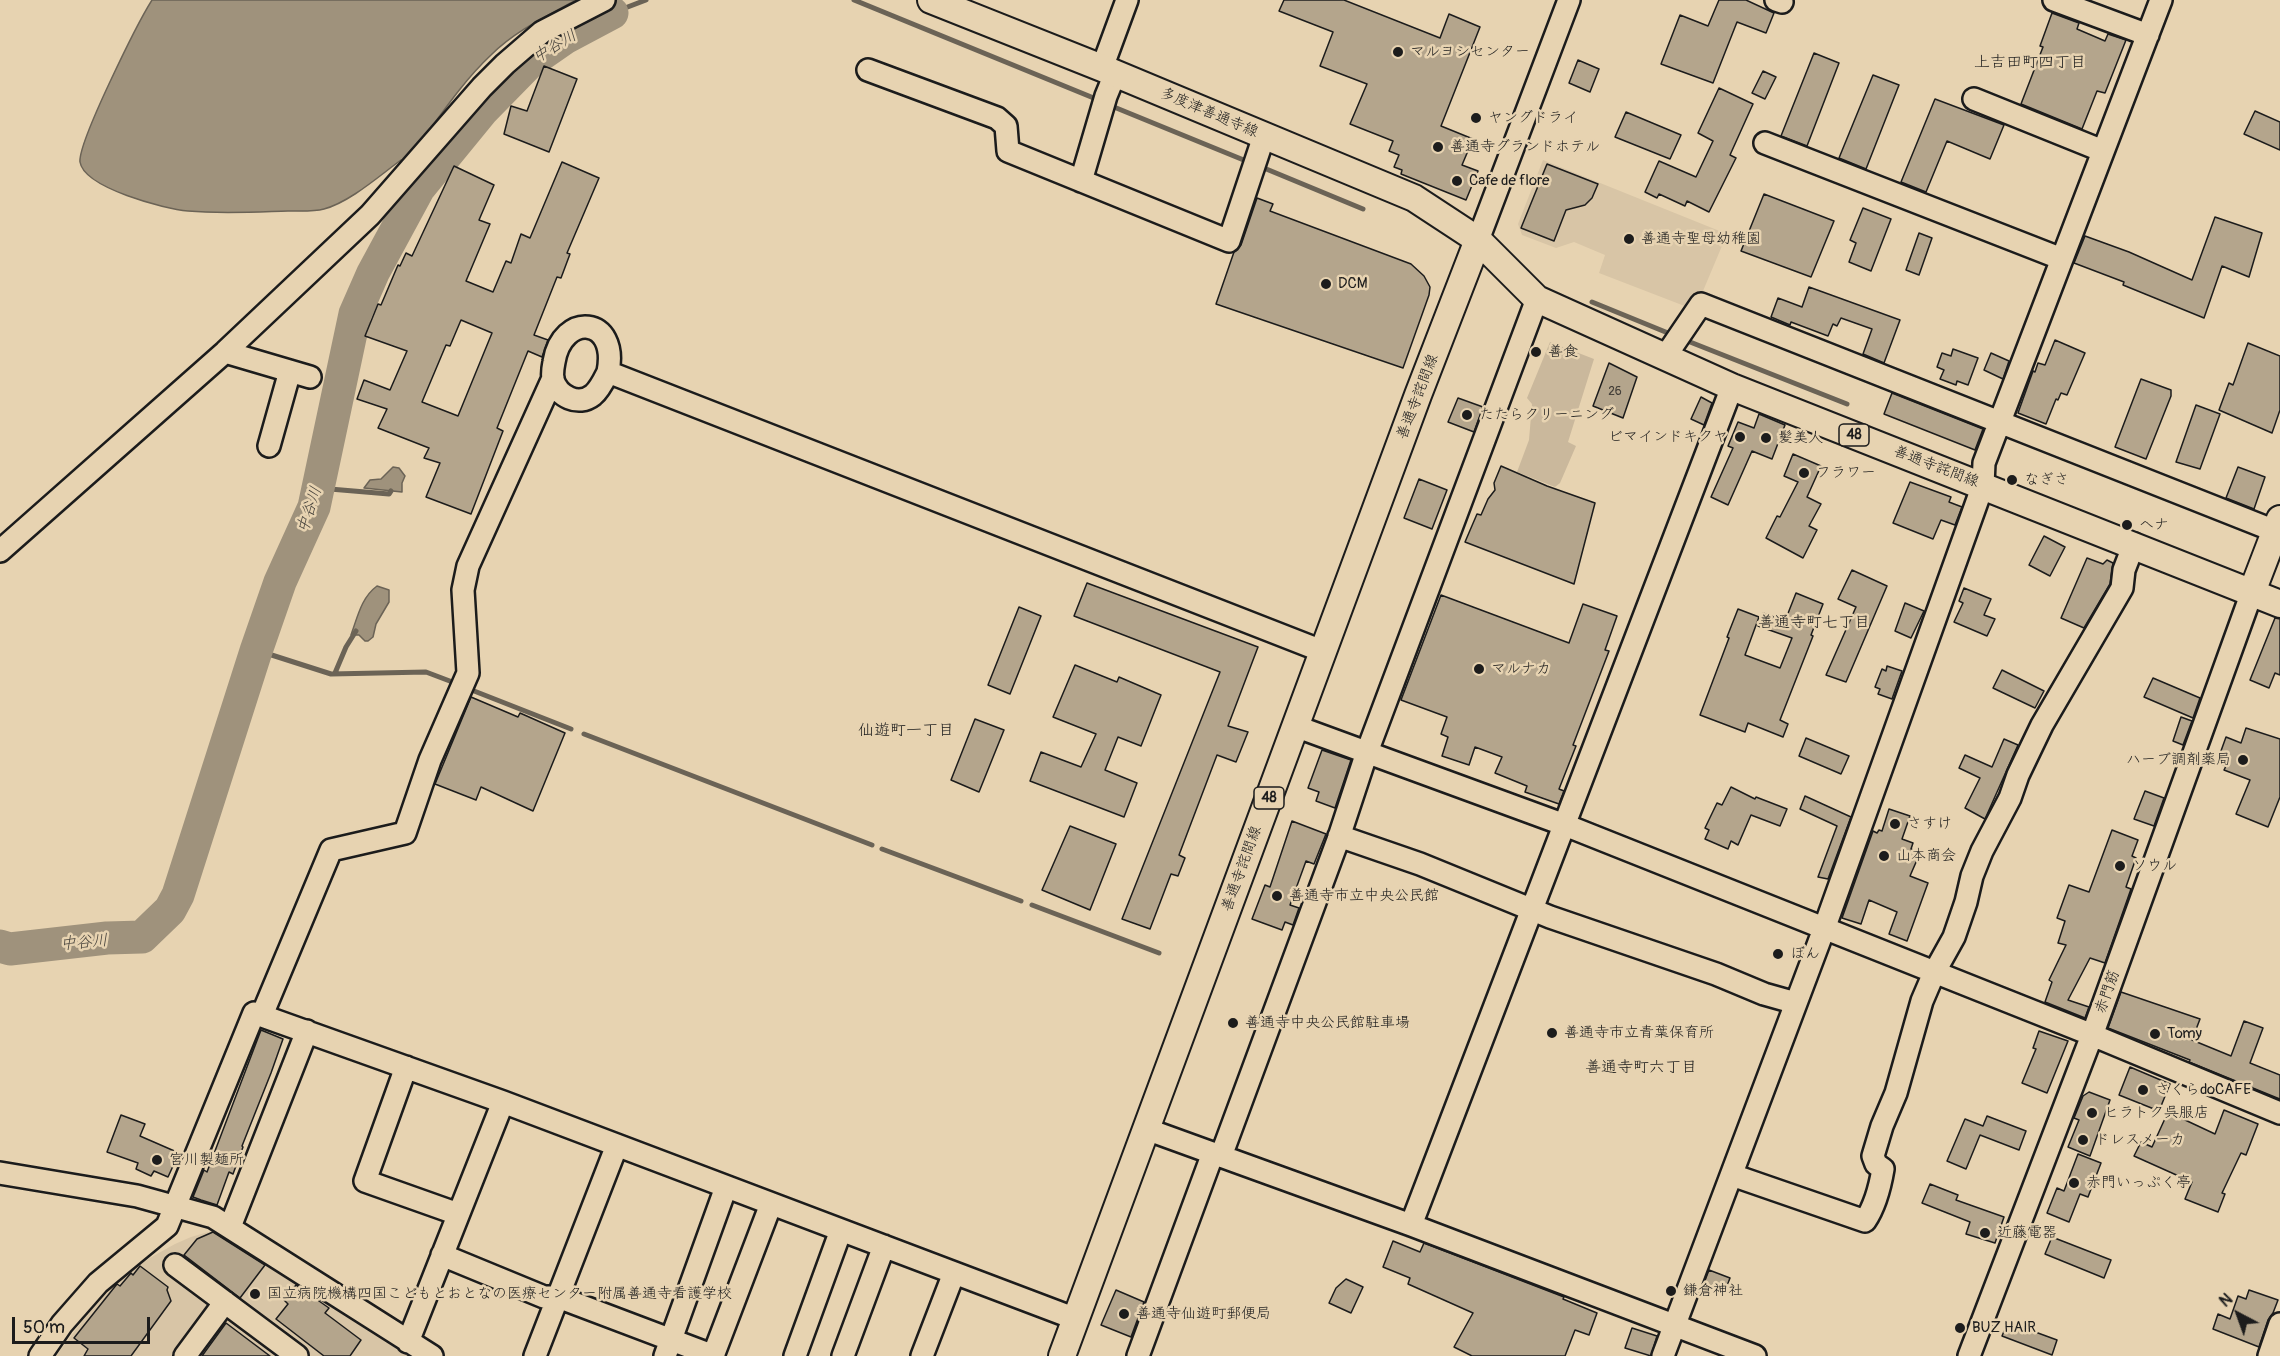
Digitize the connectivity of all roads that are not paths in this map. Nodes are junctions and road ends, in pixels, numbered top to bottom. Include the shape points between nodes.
1 (604, 0) edge
2 (931, 0) edge
3 (1127, 0) edge
4 (1569, 0) edge
5 (2054, 0) edge
6 (2161, 0) edge
7 (2148, 35) junction
8 (868, 70) dead end
9 (1106, 87) junction
10 (1974, 99) dead end
11 (1765, 142) dead end
12 (2103, 151) junction
13 (1257, 155) junction
14 (1081, 181) junction
15 (1478, 240) junction
16 (2062, 259) junction
17 (1537, 299) junction
18 (225, 352) junction
19 (1665, 357) junction
20 (608, 372) junction
21 (553, 378) junction
22 (1732, 387) junction
23 (2000, 421) junction
24 (269, 446) dead end
25 (1983, 485) junction
26 (2278, 526) edge
27 (2134, 544) junction
28 (0, 551) edge
29 (2252, 592) junction
30 (2280, 604) edge
31 (1323, 651) junction
32 (1295, 726) junction
33 (1367, 752) junction
34 (1565, 825) junction
35 (1339, 836) junction
36 (1532, 910) junction
37 (1824, 929) junction
38 (1934, 973) junction
39 (1796, 1003) junction
40 (262, 1015) junction
41 (307, 1031) junction
42 (2092, 1036) junction
43 (406, 1067) junction
44 (503, 1102) junction
45 (2280, 1113) edge
46 (1146, 1129) junction
47 (617, 1145) junction
48 (1217, 1154) junction
49 (0, 1173) edge
50 (1732, 1175) junction
51 (726, 1187) junction
52 (771, 1204) junction
53 (176, 1206) junction
54 (458, 1214) junction
55 (1411, 1225) junction
56 (230, 1227) junction
57 (841, 1230) junction
58 (884, 1246) junction
59 (442, 1255) junction
60 (175, 1265) dead end
61 (954, 1273) junction
62 (558, 1297) junction
63 (225, 1302) junction
64 (1076, 1319) junction
65 (2280, 1324) edge
66 (1675, 1326) junction
67 (408, 1342) junction
68 (668, 1348) edge
69 (43, 1355) edge
70 (185, 1356) edge
71 (297, 1356) edge
72 (432, 1356) edge
73 (536, 1356) edge
74 (713, 1356) edge
75 (795, 1356) edge
76 (843, 1356) edge
77 (922, 1356) edge
78 (1062, 1356) edge
79 (1138, 1356) edge
80 (1663, 1356) edge
81 (1755, 1356) edge
82 (1969, 1356) edge
83 (2269, 1356) edge

1 - 18 street via 542,32 505,64 370,215
2 - 9 main road, 多度津善通寺線
3 - 9 street
4 - 15 street
5 - 7 street
6 - 7 street
7 - 12 street
8 - 14 street via 997,118 1006,126 1008,151
9 - 13 main road, 多度津善通寺線
9 - 14 street
10 - 12 street
11 - 16 street
12 - 16 street
13 - 14 street via 1229,241
13 - 15 main road, 多度津善通寺線 via 1414,198
15 - 17 main road, 善通寺詫間線 / 48
15 - 31 main road, 善通寺詫間線 / 48
16 - 23 street
17 - 19 main road, 善通寺詫間線 / 48
17 - 33 street
18 - 24 street via 300,374
18 - 28 street
19 - 22 main road, 善通寺詫間線 / 48
19 - 23 street via 1701,304
20 - 21 street via 593,395 584,400 565,397
20 - 21 street via 606,339 600,330 589,326 563,339 554,357
20 - 31 street
21 - 40 street via 468,566 464,590 468,673 430,760 405,833 331,850
22 - 25 main road, 善通寺詫間線 / 48
22 - 34 street via 1644,604
23 - 25 street via 1984,463
23 - 26 street
25 - 27 main road, 善通寺詫間線 / 48
25 - 37 street
26 - 29 main road
27 - 29 main road, 善通寺詫間線 / 48
27 - 38 street via 2122,588 2042,725 1982,851 1954,937
29 - 30 main road, 善通寺詫間線
29 - 42 street, 赤門筋
31 - 32 main road, 善通寺詫間線 / 48
32 - 33 street
32 - 46 main road, 善通寺詫間線 / 48
33 - 34 street
33 - 35 street
34 - 36 street
34 - 37 street
35 - 36 street
35 - 48 street
36 - 39 street
36 - 55 street
37 - 38 street
37 - 39 street
38 - 42 street
38 - 50 street via 1873,1156 1875,1164 1883,1169 1881,1185 1865,1221
39 - 50 street
40 - 41 street
40 - 53 street via 254,1013
41 - 43 street
41 - 56 street
42 - 45 street via 2114,1050
42 - 82 street, 赤門筋
43 - 44 street
43 - 54 street via 365,1181
44 - 47 street
44 - 54 street
46 - 48 street
46 - 64 main road, 善通寺詫間線 / 48
47 - 51 street
47 - 62 street
48 - 55 street
48 - 79 street
49 - 53 street
50 - 66 street
51 - 52 street
51 - 68 street
52 - 57 street
52 - 74 street
53 - 56 street via 213,1216
53 - 69 street via 167,1226 98,1283 62,1324
54 - 59 street
55 - 66 street
56 - 67 street
57 - 58 street
57 - 75 street
58 - 61 street
58 - 76 street
59 - 62 street via 544,1297
59 - 67 street
60 - 63 street
61 - 64 street
61 - 77 street
62 - 68 street
62 - 73 street
63 - 70 street
63 - 71 street
64 - 78 main road, 善通寺詫間線 / 48
65 - 83 street
66 - 80 street
66 - 81 street
67 - 72 street
68 - 74 street

